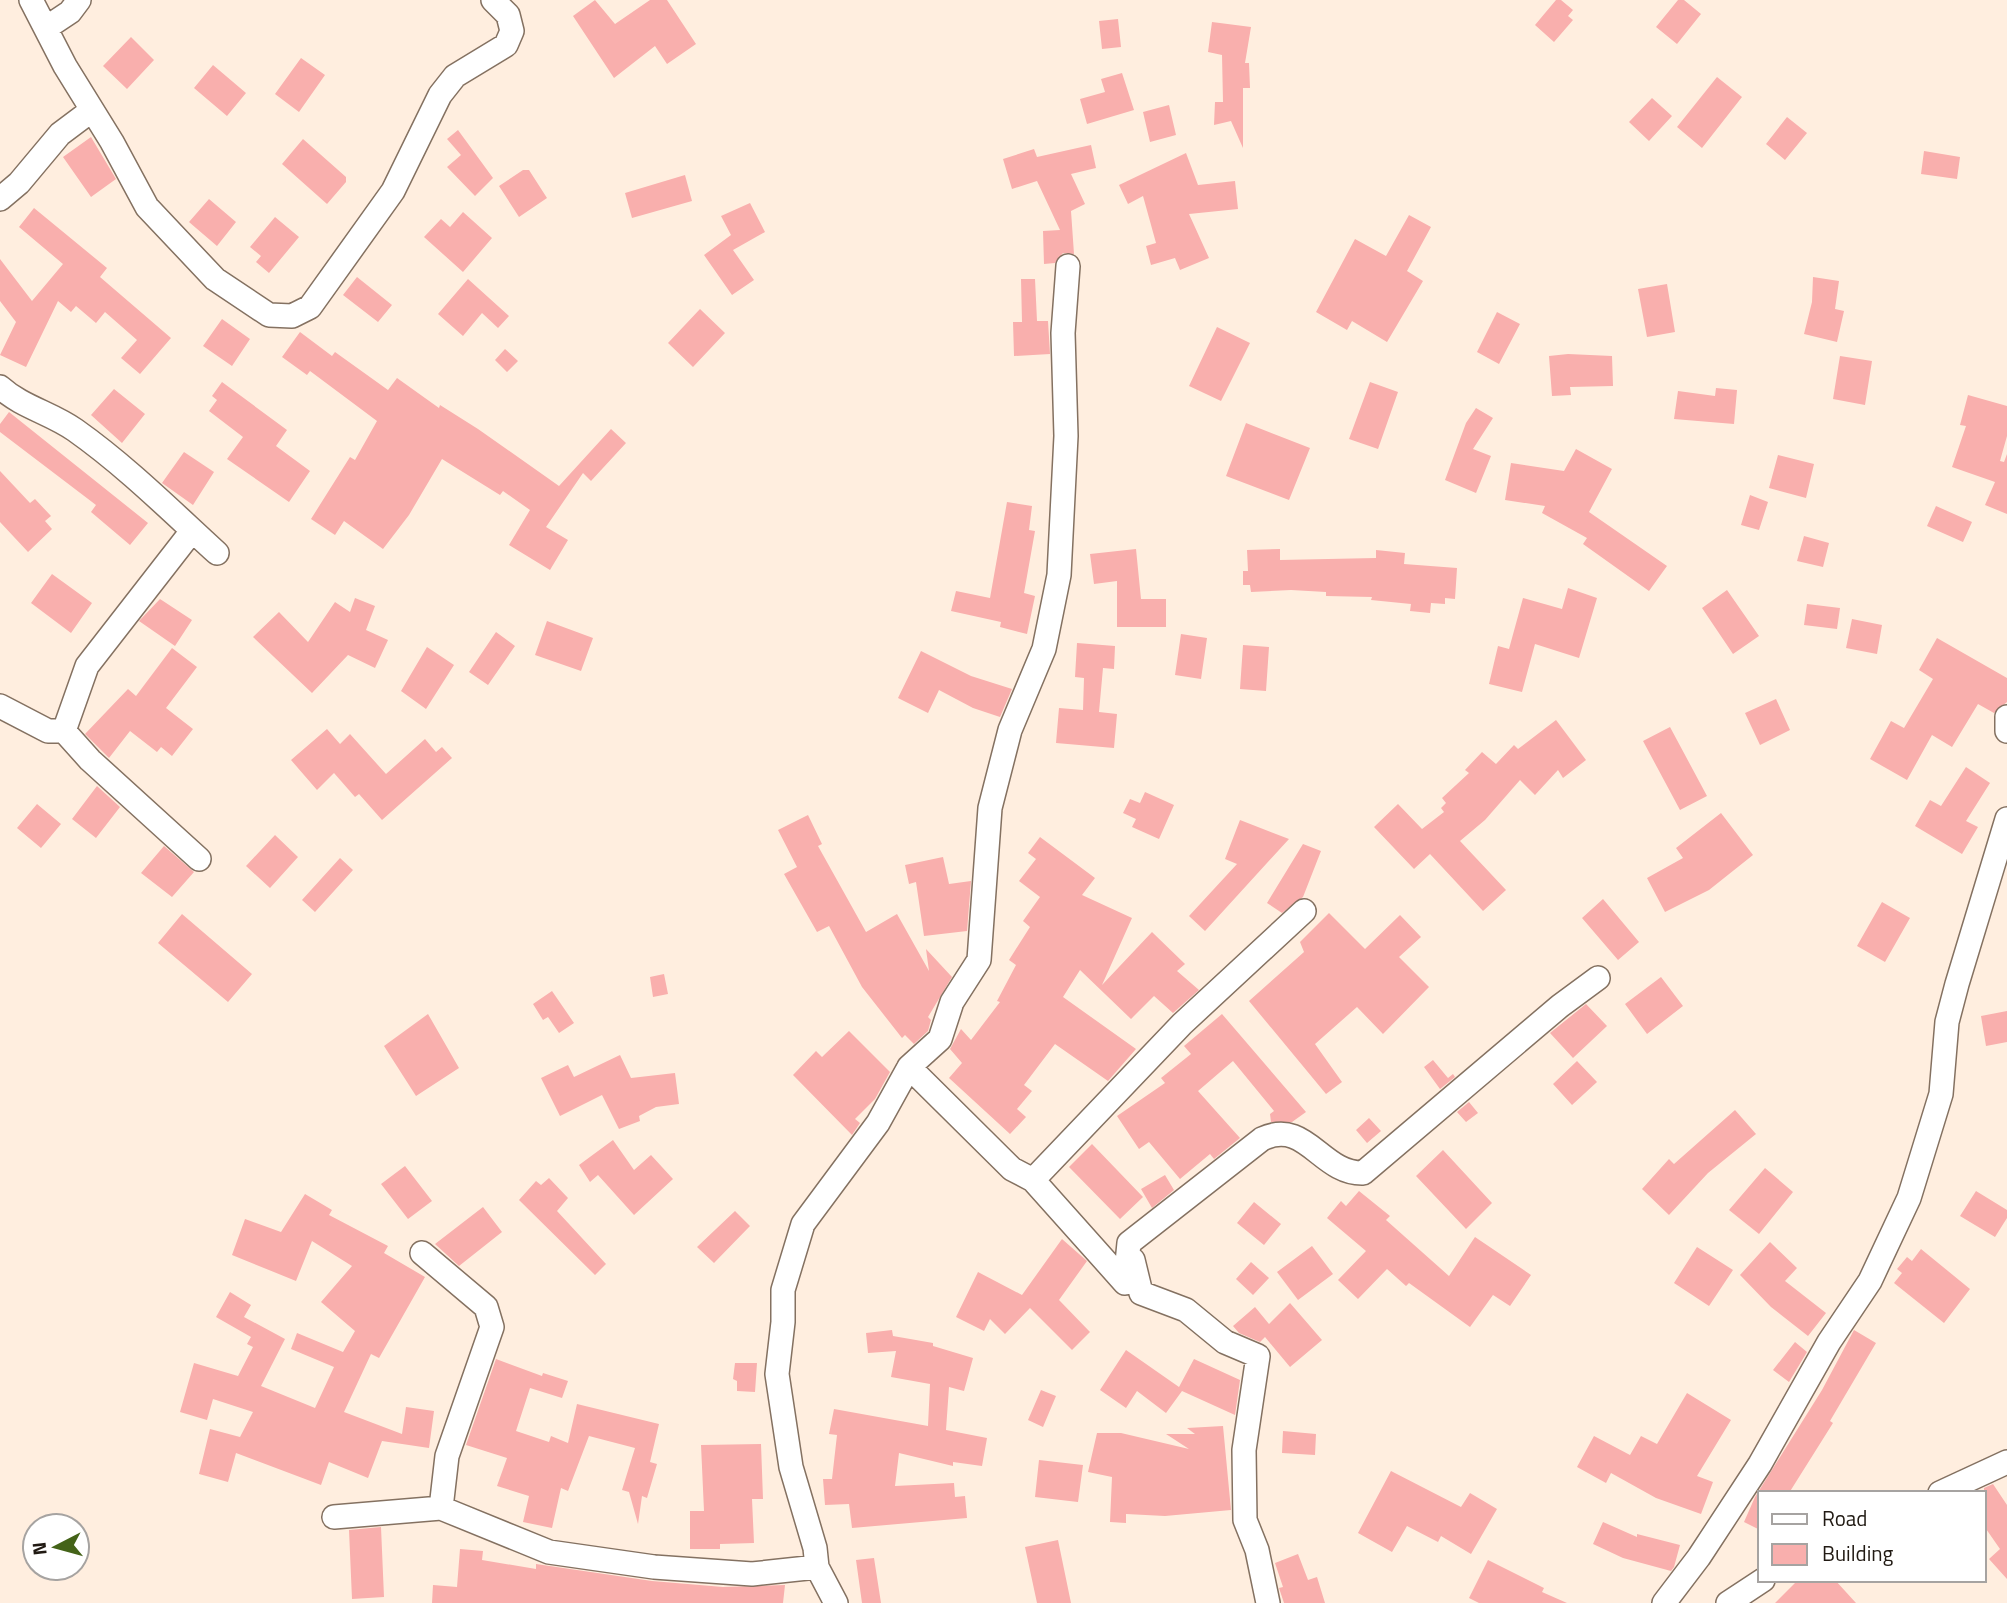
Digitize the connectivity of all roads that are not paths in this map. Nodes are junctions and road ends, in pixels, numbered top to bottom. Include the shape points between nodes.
1 (31, 0) edge
2 (79, 0) edge
3 (493, 0) edge
4 (46, 28) junction
5 (92, 110) junction
6 (0, 200) edge
7 (1068, 267) dead end
8 (0, 387) edge
9 (192, 531) junction
10 (217, 553) dead end
11 (0, 706) edge
12 (2007, 717) edge
13 (64, 731) junction
14 (2007, 731) edge
15 (2007, 819) edge
16 (199, 859) dead end
17 (1304, 911) dead end
18 (1598, 978) dead end
19 (909, 1067) junction
20 (1033, 1180) junction
21 (1129, 1243) junction
22 (422, 1253) dead end
23 (2007, 1462) edge
24 (1944, 1491) edge
25 (441, 1508) junction
26 (334, 1517) dead end
27 (817, 1567) junction
28 (1760, 1582) edge
29 (836, 1603) edge
30 (1268, 1603) edge
31 (1664, 1603) edge
32 (1728, 1603) edge

1 - 4 street
2 - 4 street
3 - 5 street via 508,15 512,31 506,45 455,76 440,95 393,191 310,307 292,316 269,315 215,279 147,207
4 - 5 street
5 - 6 street via 60,134
7 - 19 street via 1063,333 1066,436 1054,613 1041,659 1010,730 990,808 979,960 952,1002 940,1039
8 - 9 street via 12,398 71,427
9 - 10 street
9 - 13 street via 87,666
11 - 13 street via 48,732
12 - 14 street
13 - 16 street
15 - 31 street via 1956,984 1947,1022 1941,1094 1909,1198 1870,1281 1829,1342 1760,1464
17 - 20 street via 1182,1024
18 - 21 street via 1363,1173 1348,1174 1290,1133 1272,1135
19 - 20 street via 1012,1169
19 - 27 street via 878,1123 803,1224 783,1290 778,1387 791,1467
20 - 21 street via 1125,1283
21 - 30 street via 1141,1293 1186,1310 1225,1342 1258,1356 1244,1450 1245,1520 1257,1550
22 - 25 street via 486,1307 492,1326 447,1456
23 - 24 street
25 - 26 street
25 - 27 street via 549,1552 654,1567 752,1574
27 - 29 street
28 - 32 street

